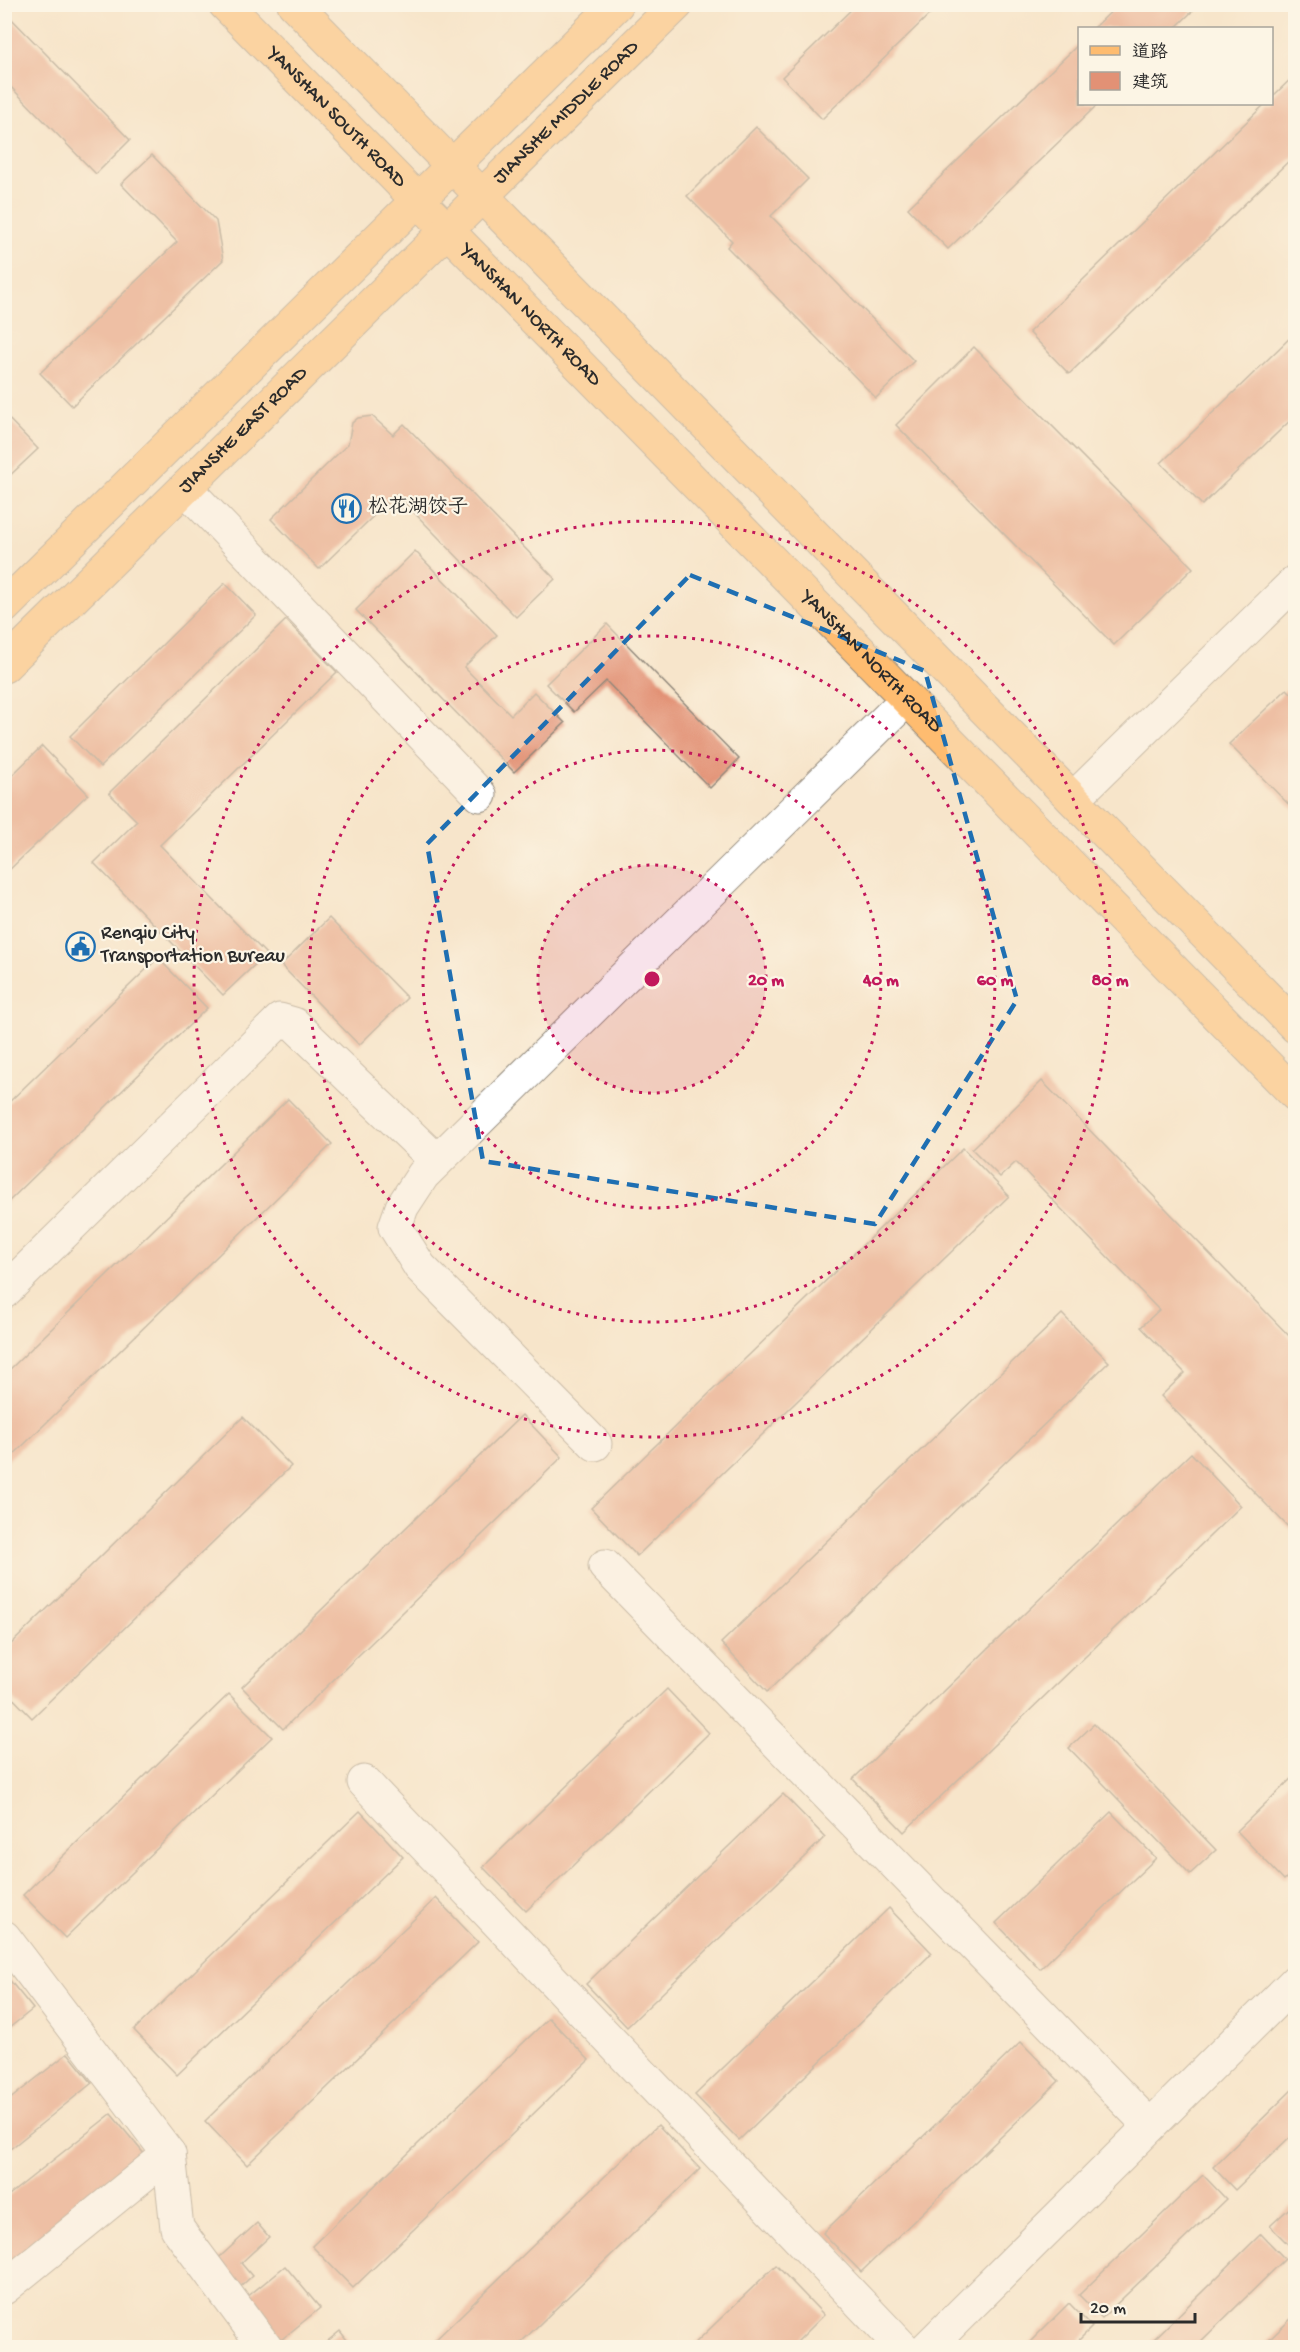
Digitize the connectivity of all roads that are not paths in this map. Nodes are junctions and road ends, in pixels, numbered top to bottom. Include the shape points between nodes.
1 (225, 4) edge
2 (294, 4) edge
3 (617, 4) edge
4 (677, 4) edge
5 (453, 166) junction
6 (482, 196) junction
7 (418, 201) junction
8 (447, 231) junction
9 (185, 488) junction
10 (1296, 581) edge
11 (4, 607) edge
12 (4, 666) edge
13 (907, 699) junction
14 (480, 795) dead end
15 (1073, 800) junction
16 (1296, 1027) edge
17 (1296, 1095) edge
18 (437, 1161) junction
19 (4, 1292) edge
20 (595, 1444) dead end
21 (605, 1566) dead end
22 (364, 1782) dead end
23 (4, 1937) edge
24 (1296, 1981) edge
25 (1150, 2126) junction
26 (169, 2154) junction
27 (4, 2288) edge
28 (267, 2348) edge
29 (903, 2348) edge
30 (927, 2348) edge

1 - 7 main road, YANSHAN SOUTH ROAD
2 - 5 main road
3 - 5 main road
4 - 6 main road, JIANSHE MIDDLE ROAD
5 - 6 main road
5 - 7 main road, JIANSHE EAST ROAD
6 - 8 main road, JIANSHE EAST ROAD
6 - 15 main road
7 - 8 main road, YANSHAN SOUTH ROAD
7 - 11 main road, JIANSHE EAST ROAD
8 - 9 main road, JIANSHE EAST ROAD
8 - 13 main road, YANSHAN NORTH ROAD
9 - 12 main road, JIANSHE EAST ROAD
9 - 14 street
10 - 15 street
13 - 17 main road, YANSHAN NORTH ROAD
13 - 18 street
15 - 16 main road
18 - 19 street via 294,1023 280,1020
18 - 20 street via 402,1207 395,1227 420,1267
21 - 25 street
22 - 29 street
23 - 26 street
24 - 25 street
25 - 30 street
26 - 27 street
26 - 28 street via 177,2228

